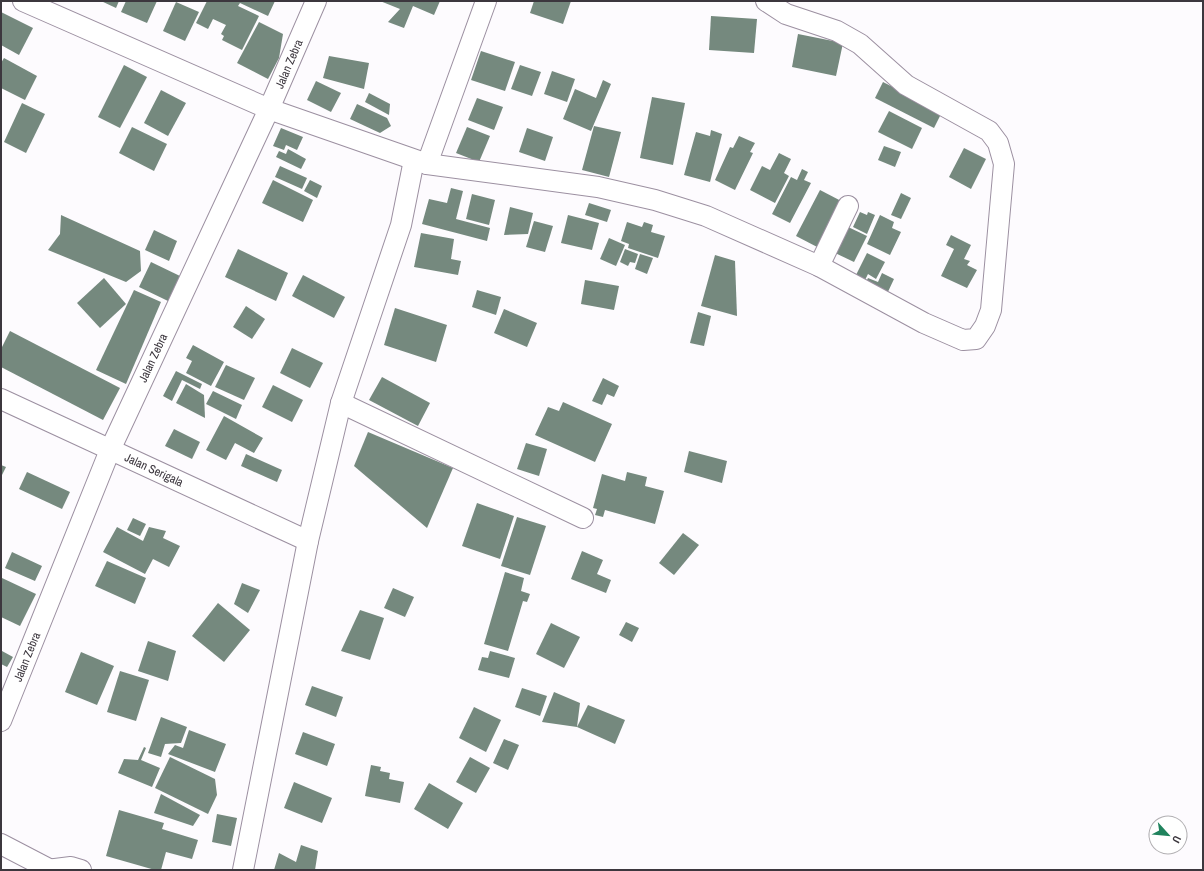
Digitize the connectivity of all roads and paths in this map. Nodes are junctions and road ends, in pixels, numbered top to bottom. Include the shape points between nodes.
1 (23, 1) edge
2 (316, 1) edge
3 (486, 1) edge
4 (766, 1) edge
5 (269, 108) junction
6 (421, 162) junction
7 (848, 206) dead end
8 (819, 266) junction
9 (1, 399) edge
10 (341, 403) junction
11 (110, 450) junction
12 (583, 518) dead end
13 (308, 541) junction
14 (1, 721) edge
15 (1, 844) edge
16 (48, 869) edge
17 (81, 870) edge
18 (243, 870) edge

1 - 5 street
2 - 5 street, Jalan Zebra
3 - 6 street
4 - 8 street via 786,14 837,31 860,44 906,85 989,131 998,143 1004,164 991,310 985,326 976,339 963,340 924,323
5 - 6 street
5 - 11 street, Jalan Zebra
6 - 8 street via 598,187 655,200 706,216
6 - 10 street
7 - 8 street
9 - 11 street, Jalan Serigala
10 - 12 street
10 - 13 street
11 - 13 street, Jalan Serigala
11 - 14 street, Jalan Zebra
13 - 18 street
15 - 16 street
16 - 17 street via 71,867

